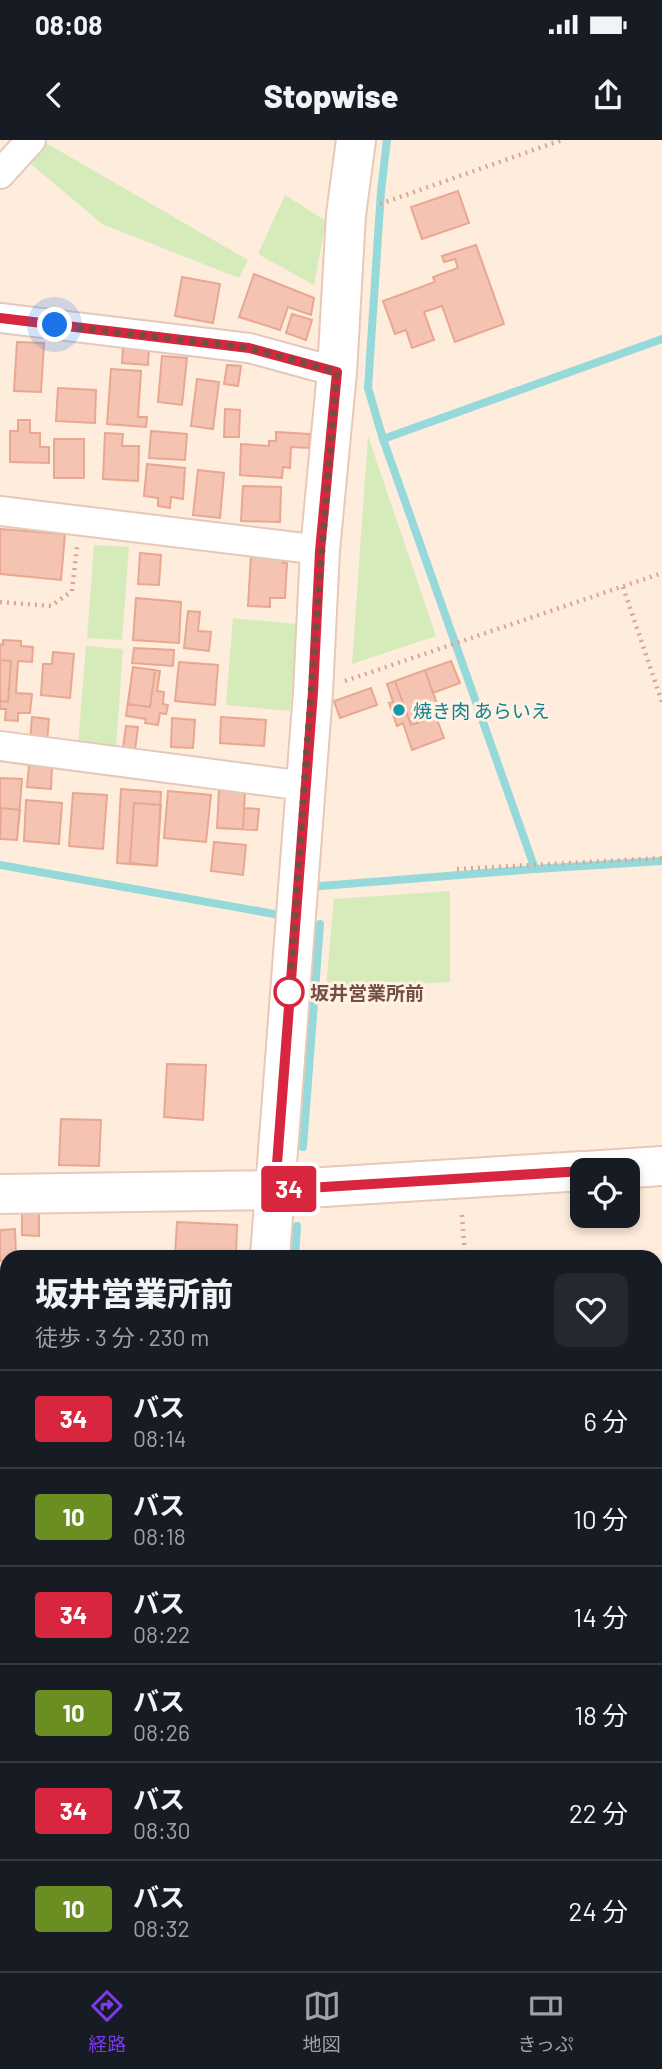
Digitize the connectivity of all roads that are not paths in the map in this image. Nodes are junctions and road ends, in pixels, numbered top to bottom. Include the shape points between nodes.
1 (31, 140) edge
2 (356, 140) edge
3 (0, 174) edge
4 (0, 318) edge
5 (337, 372) junction
6 (0, 511) edge
7 (320, 551) junction
8 (0, 746) edge
9 (305, 786) junction
10 (662, 1166) edge
11 (640, 1167) edge
12 (570, 1172) edge
13 (275, 1190) junction
14 (0, 1194) edge
15 (270, 1250) edge

1 - 3 street
2 - 5 street via 346,215
4 - 5 street via 249,348
5 - 7 street
6 - 7 street
7 - 9 street
8 - 9 street
9 - 13 street
10 - 11 street
12 - 13 street
13 - 14 street
13 - 15 street

